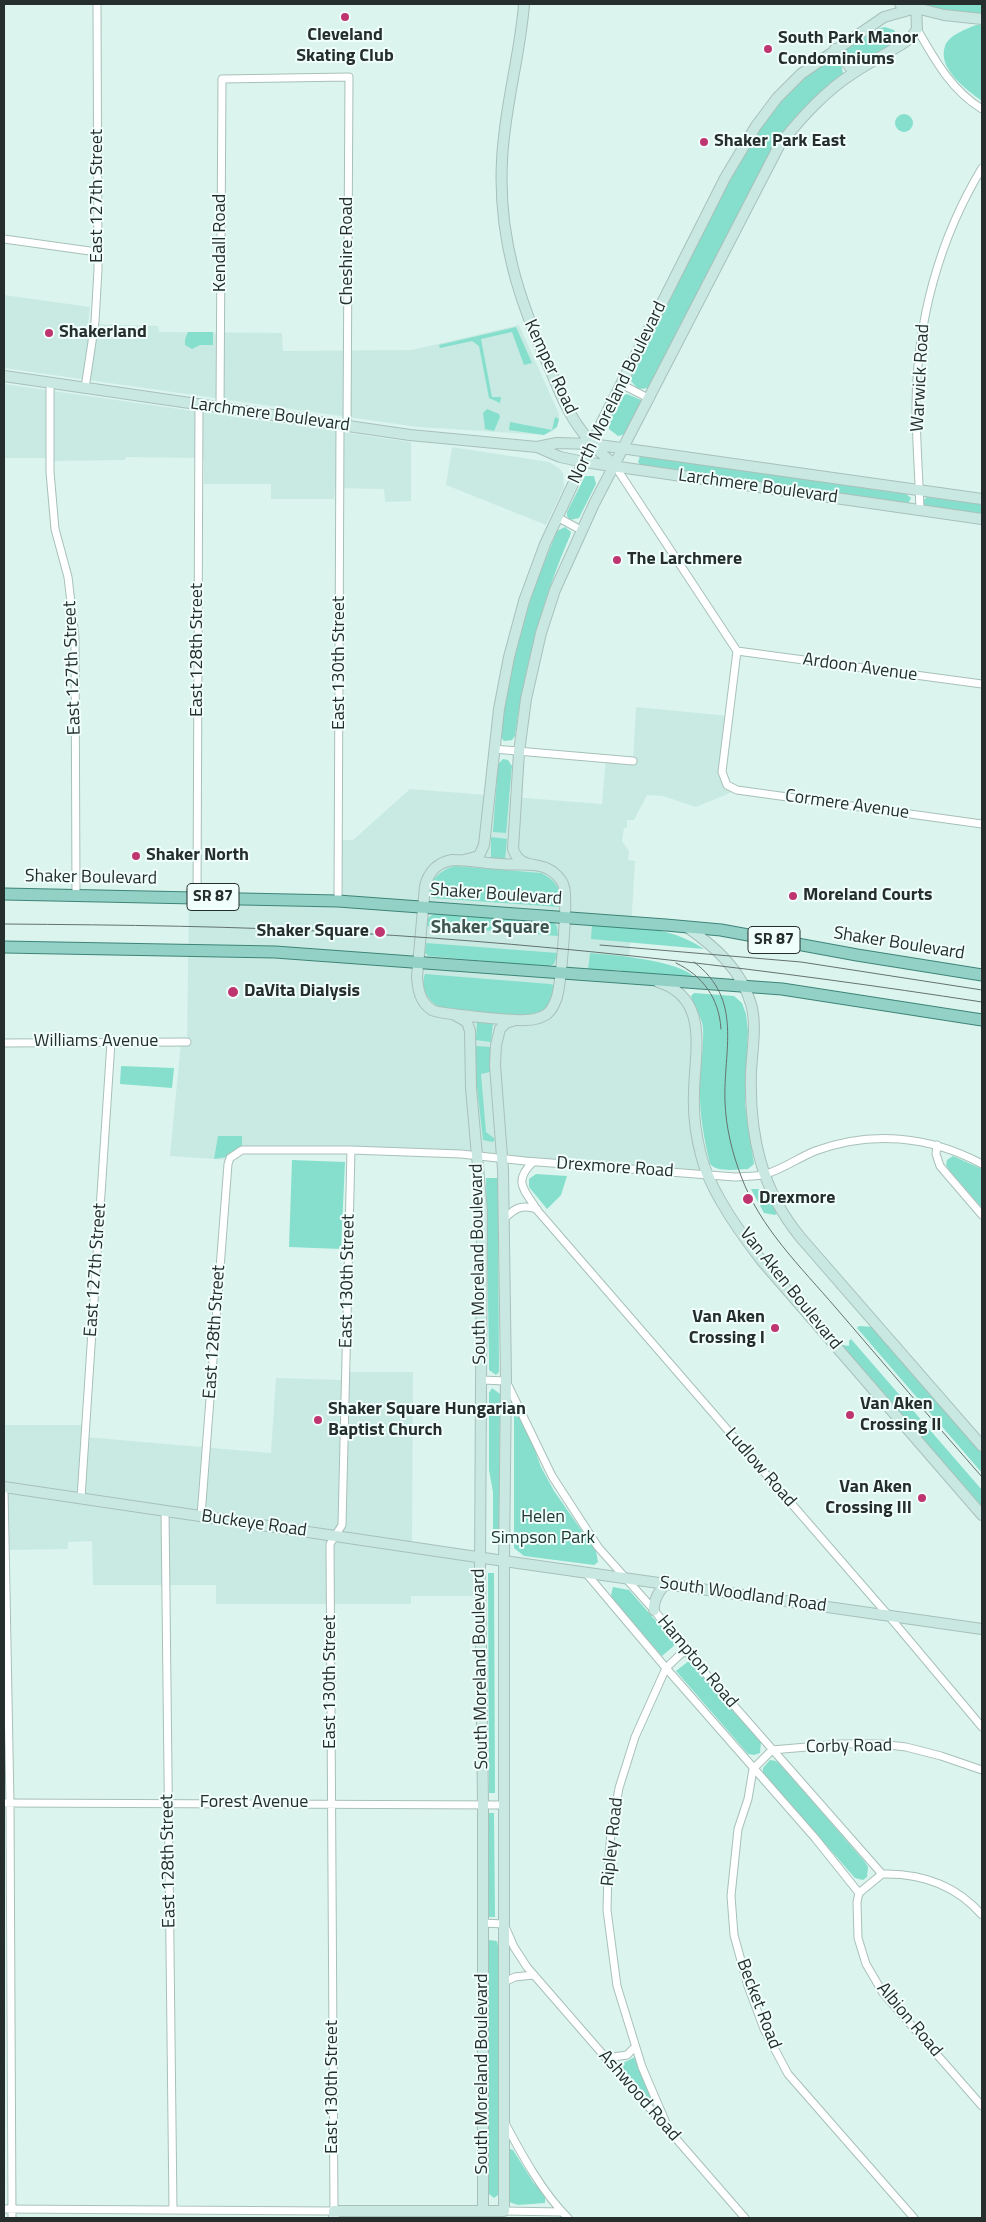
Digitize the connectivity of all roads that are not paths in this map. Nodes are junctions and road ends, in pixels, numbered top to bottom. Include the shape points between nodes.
1 (97, 4) edge
2 (524, 4) edge
3 (900, 4) edge
4 (916, 6) edge
5 (982, 19) edge
6 (917, 29) junction
7 (835, 49) junction
8 (854, 72) junction
9 (349, 77) joint
10 (982, 109) edge
11 (982, 168) edge
12 (4, 239) edge
13 (97, 252) junction
14 (4, 376) edge
15 (50, 383) junction
16 (621, 384) junction
17 (85, 388) junction
18 (650, 399) junction
19 (199, 404) junction
20 (220, 407) junction
21 (344, 425) junction
22 (592, 444) junction
23 (537, 446) junction
24 (624, 448) junction
25 (584, 462) junction
26 (615, 466) junction
27 (920, 491) junction
28 (982, 499) edge
29 (920, 511) junction
30 (557, 517) junction
31 (982, 519) edge
32 (581, 530) junction
33 (737, 651) junction
34 (982, 684) edge
35 (494, 749) junction
36 (519, 752) junction
37 (633, 760) dead end
38 (982, 824) edge
39 (464, 860) junction
40 (534, 865) junction
41 (4, 894) edge
42 (76, 895) junction
43 (198, 897) junction
44 (338, 901) junction
45 (423, 906) junction
46 (564, 917) junction
47 (687, 927) junction
48 (4, 947) edge
49 (418, 963) junction
50 (560, 973) junction
51 (982, 975) edge
52 (654, 981) junction
53 (743, 986) junction
54 (455, 1015) junction
55 (515, 1020) junction
56 (982, 1020) edge
57 (111, 1042) junction
58 (187, 1042) dead end
59 (4, 1043) edge
60 (937, 1145) junction
61 (351, 1150) junction
62 (237, 1152) joint
63 (476, 1155) junction
64 (502, 1159) junction
65 (533, 1162) junction
66 (982, 1164) edge
67 (765, 1174) junction
68 (709, 1175) junction
69 (537, 1210) junction
70 (982, 1215) edge
71 (505, 1218) junction
72 (482, 1380) junction
73 (506, 1381) junction
74 (982, 1446) edge
75 (4, 1487) edge
76 (81, 1498) junction
77 (165, 1511) junction
78 (982, 1515) edge
79 (200, 1516) junction
80 (334, 1536) junction
81 (480, 1558) junction
82 (504, 1561) junction
83 (586, 1573) junction
84 (626, 1579) junction
85 (665, 1584) junction
86 (654, 1610) junction
87 (888, 1615) junction
88 (982, 1628) edge
89 (685, 1650) junction
90 (666, 1668) junction
91 (982, 1727) edge
92 (772, 1750) junction
93 (753, 1769) junction
94 (982, 1770) edge
95 (7, 1803) edge
96 (168, 1803) junction
97 (332, 1803) junction
98 (483, 1805) junction
99 (504, 1805) junction
100 (882, 1874) junction
101 (859, 1893) junction
102 (982, 1915) edge
103 (483, 1923) junction
104 (504, 1924) junction
105 (533, 1975) junction
106 (504, 1982) junction
107 (635, 2047) junction
108 (606, 2058) junction
109 (982, 2106) edge
110 (504, 2120) junction
111 (669, 2130) junction
112 (4, 2209) edge
113 (12, 2210) junction
114 (173, 2210) junction
115 (483, 2211) junction
116 (504, 2211) junction
117 (562, 2212) junction
118 (334, 2215) edge
119 (12, 2218) edge
120 (568, 2218) edge
121 (745, 2218) edge
122 (914, 2218) edge

1 - 13 street, East 127th Street
2 - 22 main road, Kemper Road via 502,161 505,232 518,293 529,324 565,404
3 - 4 main road
4 - 5 main road via 944,15
4 - 6 main road
4 - 7 main road, North Moreland Boulevard via 884,17
6 - 8 main road, North Moreland Boulevard via 905,42
6 - 10 street via 945,76
7 - 8 main road
7 - 16 main road, North Moreland Boulevard via 795,80 753,130 725,178
8 - 18 main road, North Moreland Boulevard via 801,118 780,144
9 - 20 street, Kendall Road via 222,79
9 - 21 street, Cheshire Road
11 - 27 street, Warwick Road via 963,199 930,287 920,341 916,403
12 - 13 street
13 - 17 street, East 127th Street via 96,322
14 - 15 main road, Larchmere Boulevard
15 - 17 main road, Larchmere Boulevard
15 - 42 street, East 127th Street via 50,472 55,528 68,577 75,637
16 - 18 street
16 - 22 main road, North Moreland Boulevard
17 - 19 main road, Larchmere Boulevard
18 - 24 main road, North Moreland Boulevard
19 - 20 main road, Larchmere Boulevard
19 - 43 street, East 128th Street
20 - 21 main road, Larchmere Boulevard
21 - 23 main road, Larchmere Boulevard via 410,435
21 - 44 street, East 130th Street
22 - 23 main road, Larchmere Boulevard
22 - 24 main road, Larchmere Boulevard
22 - 25 main road, North Moreland Boulevard
22 - 26 main road, Kemper Road
23 - 25 main road, Larchmere Boulevard
24 - 26 main road, North Moreland Boulevard
24 - 27 main road, Larchmere Boulevard
25 - 26 main road, Larchmere Boulevard
25 - 30 main road, North Moreland Boulevard
26 - 29 main road, Larchmere Boulevard
26 - 32 main road, North Moreland Boulevard
26 - 33 street, Kemper Road
27 - 28 main road, Larchmere Boulevard
27 - 29 street, Warwick Road
29 - 31 main road, Larchmere Boulevard
30 - 32 street
30 - 35 main road, North Moreland Boulevard via 524,600 509,657
32 - 36 main road, North Moreland Boulevard via 541,632
33 - 34 street, Ardoon Avenue
33 - 38 street, Cormere Avenue via 722,772 727,785 737,790
35 - 36 street
35 - 39 main road, North Moreland Boulevard via 482,852
36 - 37 street
36 - 40 main road, North Moreland Boulevard via 513,849 517,859
39 - 40 main road
39 - 45 main road via 443,862 429,873
40 - 46 main road via 552,871 562,882 566,896
41 - 42 main road, Shaker Boulevard / SR 87
42 - 43 main road, Shaker Boulevard / SR 87
43 - 44 main road, Shaker Boulevard / SR 87
44 - 45 main road, Shaker Boulevard / SR 87
45 - 46 main road, Shaker Boulevard / SR 87
45 - 49 main road
46 - 47 main road, Shaker Boulevard / SR 87
46 - 50 main road
47 - 51 main road, Shaker Boulevard / SR 87
47 - 53 main road via 722,954
48 - 49 main road via 275,952
49 - 50 main road
49 - 54 main road via 418,990 425,1004 433,1011
50 - 52 main road
50 - 55 main road via 556,999 548,1014
52 - 53 main road
52 - 68 main road, Van Aken Boulevard via 676,991 697,1024 694,1107 701,1155
53 - 56 main road via 807,992
53 - 67 main road via 753,1014 750,1095 753,1127
54 - 55 main road
54 - 63 main road, South Moreland Boulevard via 467,1022 470,1030
55 - 64 main road, South Moreland Boulevard via 500,1029 496,1045 495,1080
57 - 58 street, Williams Avenue
57 - 59 street, Williams Avenue
57 - 76 street, East 127th Street
60 - 66 street, Drexmore Road
60 - 67 street, Drexmore Road via 902,1139 848,1141 812,1152
60 - 70 street via 940,1166
61 - 62 street, Drexmore Road
61 - 63 street, Drexmore Road
61 - 80 street, East 130th Street via 342,1525
62 - 79 street, East 128th Street via 228,1164
63 - 64 street, Drexmore Road
63 - 72 main road, South Moreland Boulevard via 482,1212
64 - 65 street, Drexmore Road
64 - 71 main road, South Moreland Boulevard
65 - 68 street, Drexmore Road
65 - 69 street, Ludlow Road via 524,1170 521,1183
67 - 68 street, Drexmore Road
67 - 74 main road via 774,1200 789,1224
68 - 78 main road, Van Aken Boulevard via 731,1216 762,1261
69 - 71 street via 529,1206 518,1207
69 - 87 street, Ludlow Road
71 - 73 main road, South Moreland Boulevard
72 - 73 street
72 - 81 main road, South Moreland Boulevard
73 - 82 main road, South Moreland Boulevard
73 - 84 street, Hampton Road via 556,1484 598,1547
75 - 76 main road, Buckeye Road
75 - 95 street
76 - 77 main road, Buckeye Road
77 - 79 main road, Buckeye Road
77 - 96 street, East 128th Street
79 - 80 main road, Buckeye Road
80 - 81 main road, Buckeye Road
80 - 97 street, East 130th Street via 330,1544
81 - 82 main road, Buckeye Road
81 - 98 main road, South Moreland Boulevard
82 - 83 main road, South Woodland Road
82 - 99 main road, South Moreland Boulevard
83 - 84 main road, South Woodland Road
83 - 90 street, Hampton Road
84 - 85 main road, South Woodland Road
84 - 86 street, Hampton Road
85 - 86 main road via 658,1594
85 - 87 main road, South Woodland Road
86 - 89 street, Hampton Road
87 - 88 main road, South Woodland Road
87 - 91 street, Ludlow Road
89 - 90 street, Ripley Road
89 - 92 street, Hampton Road
90 - 93 street, Hampton Road
90 - 107 street, Ripley Road via 635,1737 619,1788 611,1833 607,1910 611,1948 617,1986
92 - 93 street
92 - 94 street, Corby Road via 880,1744 906,1747
92 - 100 street, Hampton Road
93 - 101 street, Hampton Road
93 - 122 street, Becket Road via 738,1829 731,1896 734,1935 748,1986 764,2029 788,2074
95 - 96 street, Forest Avenue
95 - 113 street
96 - 97 street, Forest Avenue
96 - 114 street, East 128th Street
97 - 98 street, Forest Avenue
97 - 118 street, East 130th Street
98 - 99 street, Forest Avenue
98 - 103 main road, South Moreland Boulevard
99 - 104 main road, South Moreland Boulevard
100 - 101 street
100 - 102 street via 930,1879 957,1892
101 - 109 street, Albion Road via 858,1938 866,1964 883,1993
103 - 104 street
103 - 115 main road, South Moreland Boulevard
104 - 105 street, Ashwood Road via 514,1947
104 - 106 main road, South Moreland Boulevard
105 - 106 street
105 - 108 street, Ashwood Road
106 - 110 main road, South Moreland Boulevard
107 - 108 street via 627,2055
107 - 111 street, Ripley Road
108 - 111 street, Ashwood Road
110 - 116 main road, South Moreland Boulevard
110 - 117 street
111 - 121 street, Ashwood Road
112 - 113 street
113 - 114 street
113 - 119 street
114 - 118 street
115 - 116 main road
115 - 118 main road
116 - 117 street
117 - 120 street

